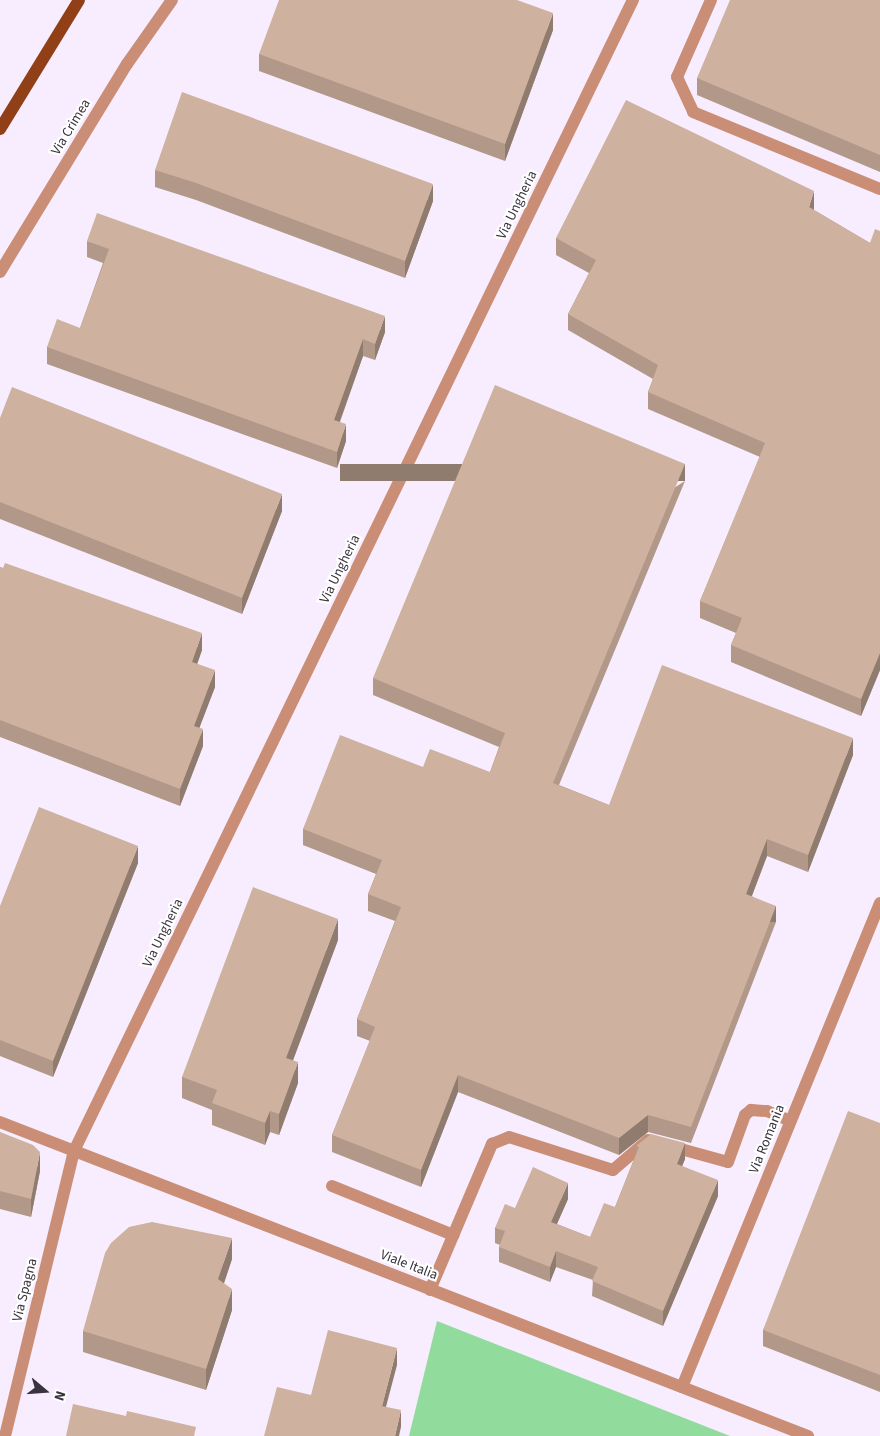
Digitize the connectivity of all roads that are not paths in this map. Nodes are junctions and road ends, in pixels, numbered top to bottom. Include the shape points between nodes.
1 (79, 0) edge
2 (172, 0) edge
3 (633, 0) edge
4 (711, 0) edge
5 (0, 129) edge
6 (880, 189) edge
7 (0, 272) edge
8 (880, 902) edge
9 (0, 1122) edge
10 (790, 1122) junction
11 (74, 1151) junction
12 (332, 1186) dead end
13 (453, 1235) junction
14 (430, 1290) junction
15 (682, 1388) junction
16 (5, 1436) edge
17 (808, 1436) edge

1 - 5 main road
2 - 7 street, Via Crimea via 127,64
3 - 11 street, Via Ungheria
4 - 6 street via 677,77 693,112
8 - 10 street, Via Romania
9 - 11 street, Viale Italia
10 - 13 street via 767,1111 751,1110 745,1115 728,1162 649,1140 613,1170 509,1137 492,1144
10 - 15 street, Via Romania
11 - 14 street, Viale Italia
11 - 16 street, Via Spagna
12 - 13 street
13 - 14 street
14 - 15 street, Viale Italia
15 - 17 street, Viale Italia

